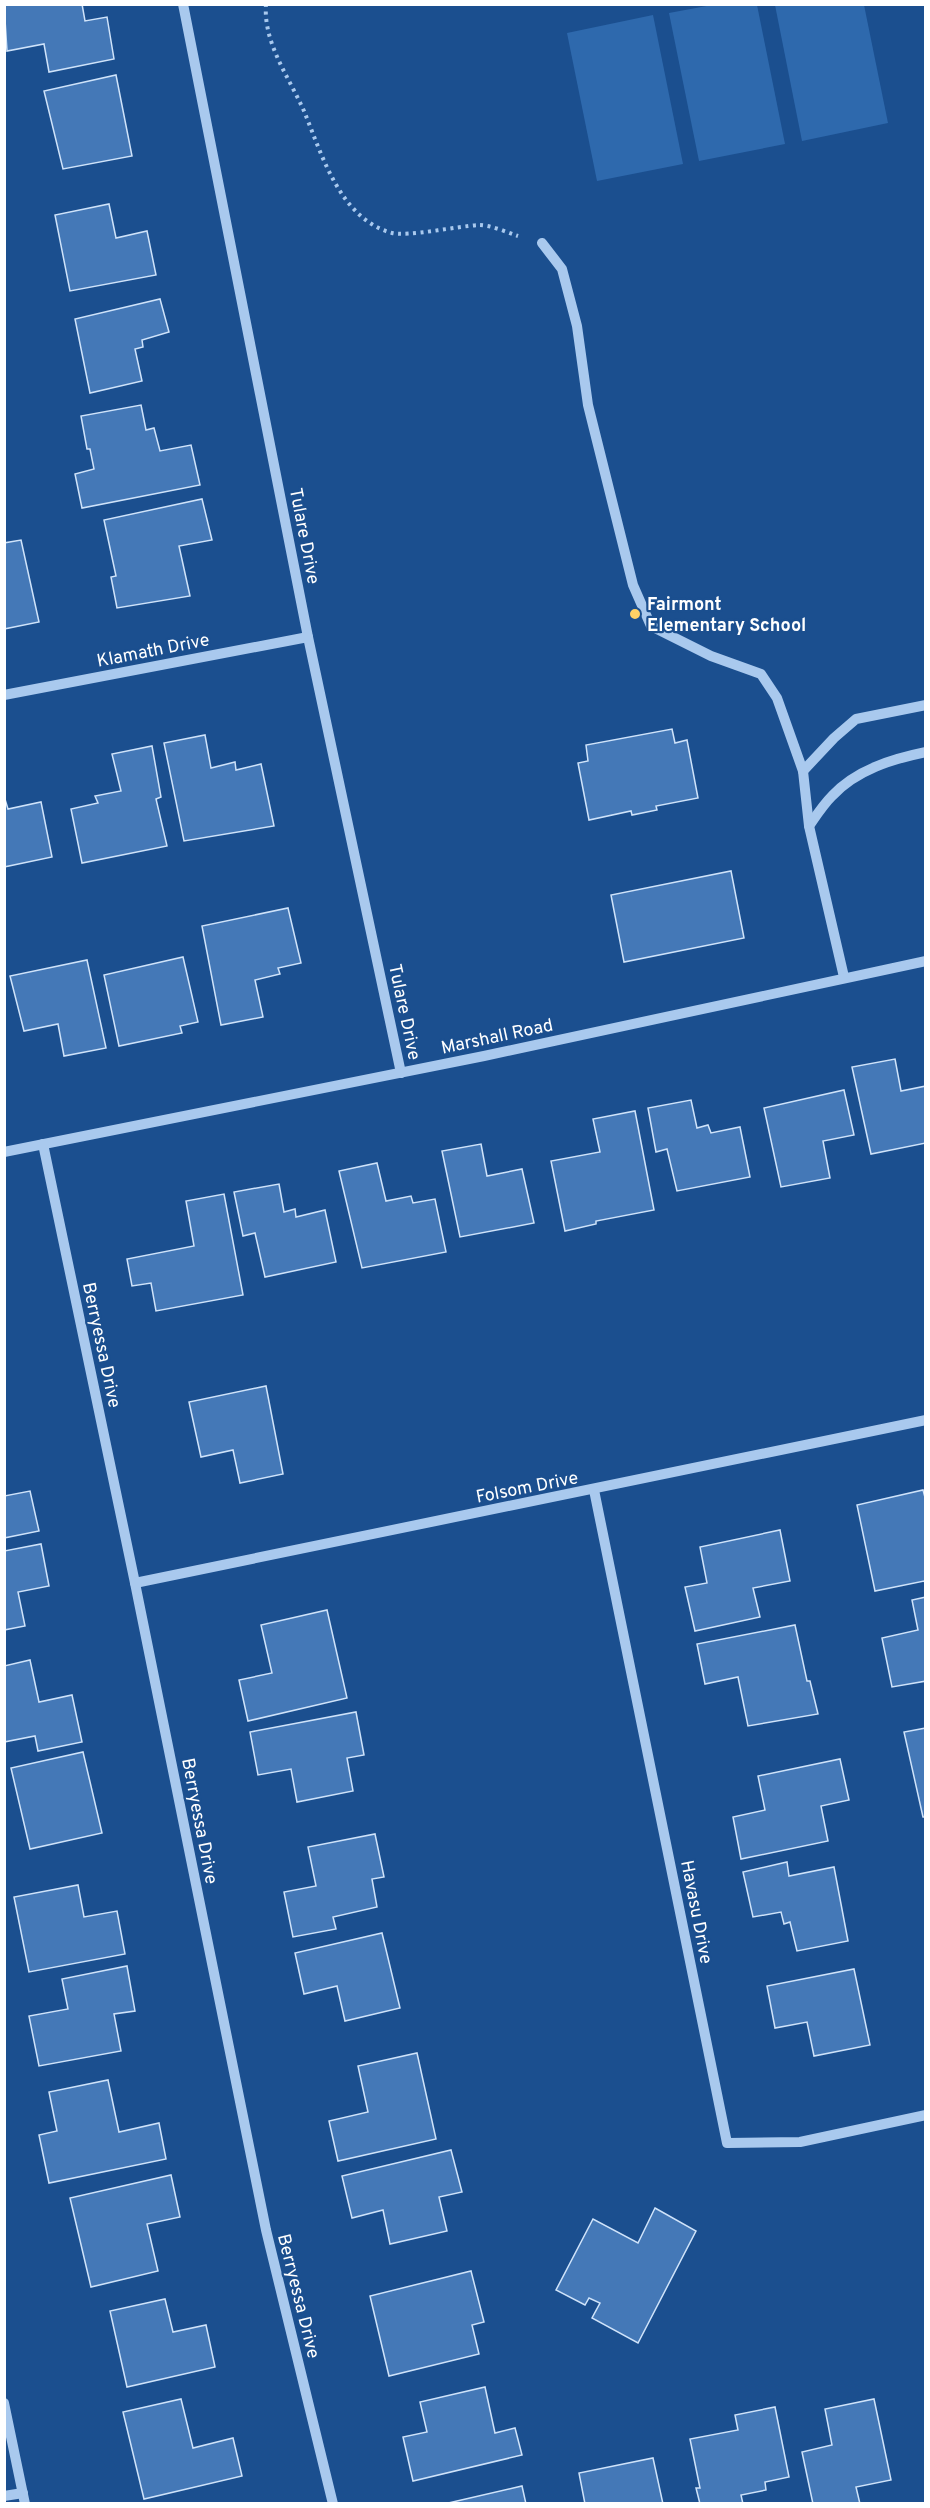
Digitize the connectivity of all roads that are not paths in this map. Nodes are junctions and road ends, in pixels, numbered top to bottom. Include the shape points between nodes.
1 (183, 4) edge
2 (542, 243) road end
3 (308, 637) junction
4 (4, 695) edge
5 (926, 705) edge
6 (926, 752) edge
7 (803, 771) junction
8 (809, 826) junction
9 (926, 961) edge
10 (844, 977) junction
11 (401, 1073) junction
12 (42, 1144) junction
13 (4, 1152) edge
14 (926, 1420) edge
15 (594, 1490) junction
16 (135, 1583) junction
17 (926, 2115) edge
18 (4, 2403) edge
19 (4, 2496) edge
20 (24, 2498) edge
21 (333, 2504) edge

1 - 3 street, Tulare Drive
2 - 7 street via 562,269 577,326 594,428 633,585 651,626 711,656 761,674 777,698
3 - 4 street, Klamath Drive
3 - 11 street, Tulare Drive
5 - 7 street via 856,719
6 - 8 street via 899,757 856,776 832,795
7 - 8 street
8 - 10 street
9 - 10 street, Marshall Road
10 - 11 street, Marshall Road
11 - 12 street, Marshall Road
12 - 13 street, Marshall Road
12 - 16 street, Berryessa Drive
14 - 15 street, Folsom Drive
15 - 16 street, Folsom Drive
15 - 17 street, Havasu Drive via 727,2143 800,2142
16 - 21 street, Berryessa Drive via 266,2230
18 - 20 street
19 - 20 street

